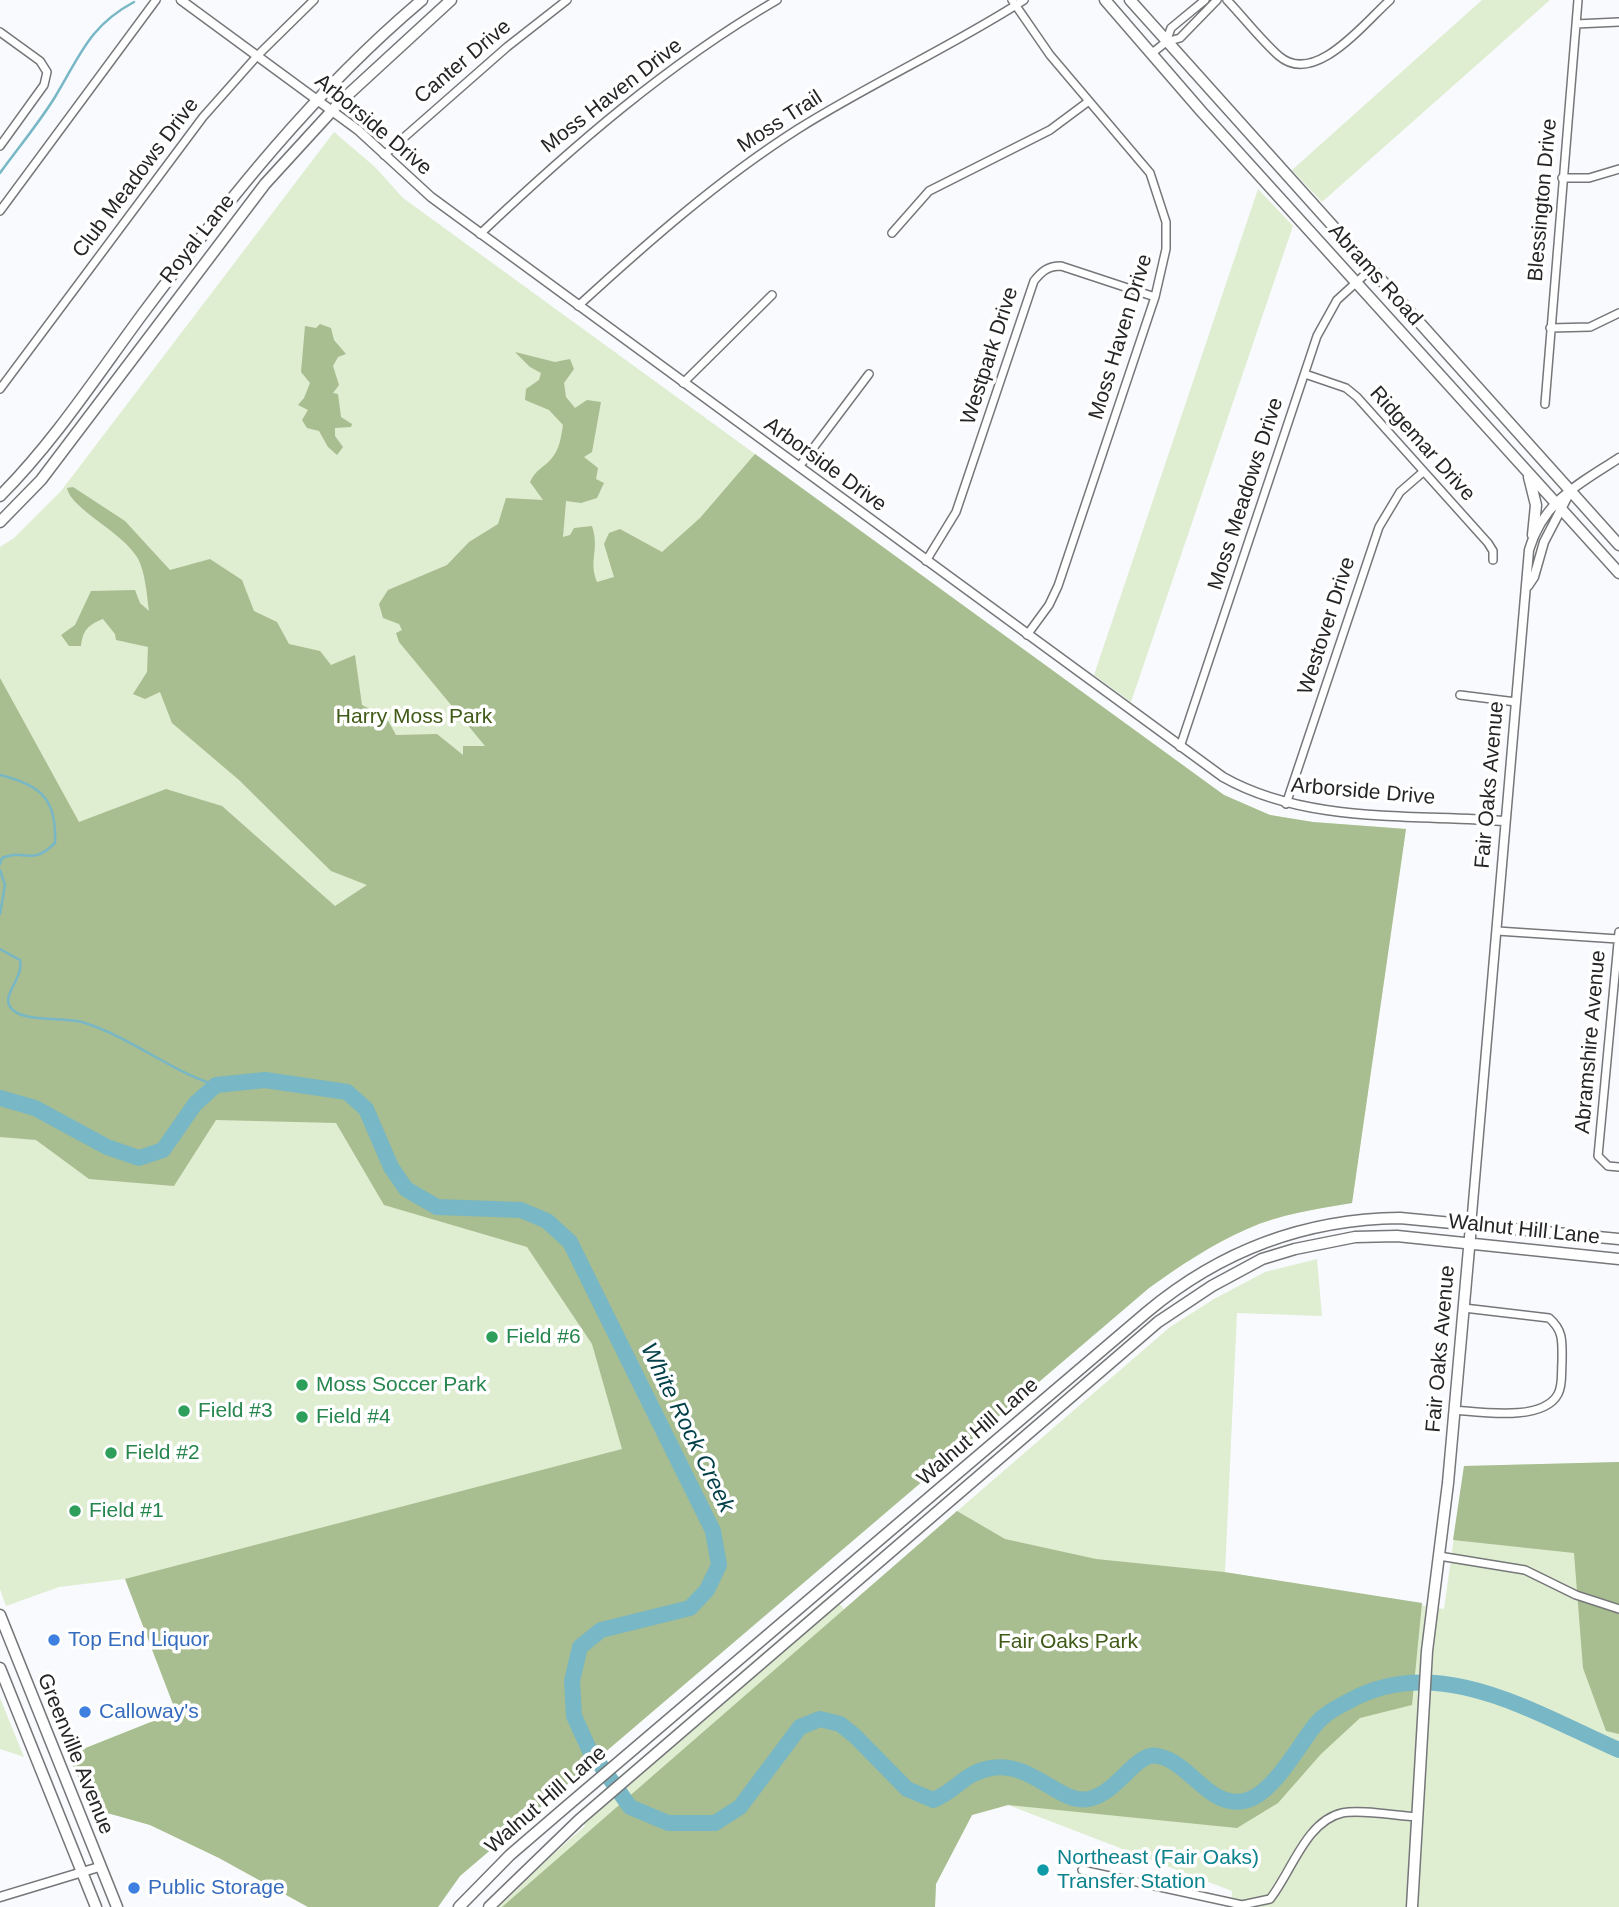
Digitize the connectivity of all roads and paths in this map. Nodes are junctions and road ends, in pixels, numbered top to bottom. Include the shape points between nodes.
1 (156, 0) edge
2 (181, 0) edge
3 (314, 0) edge
4 (422, 0) edge
5 (451, 0) edge
6 (567, 0) edge
7 (777, 0) edge
8 (1024, 0) edge
9 (1105, 0) edge
10 (1130, 0) edge
11 (1205, 0) edge
12 (1217, 0) edge
13 (1227, 0) edge
14 (1390, 0) edge
15 (1578, 0) edge
16 (1014, 3) edge
17 (1619, 22) edge
18 (1576, 24) junction
19 (0, 32) edge
20 (1166, 41) junction
21 (1151, 54) junction
22 (258, 55) junction
23 (317, 100) junction
24 (1089, 101) junction
25 (331, 111) junction
26 (0, 146) edge
27 (384, 155) junction
28 (1619, 169) edge
29 (1562, 178) junction
30 (0, 211) edge
31 (892, 233) dead end
32 (480, 234) junction
33 (1371, 269) junction
34 (1356, 282) junction
35 (772, 295) dead end
36 (1154, 297) junction
37 (578, 306) junction
38 (1619, 313) edge
39 (1550, 328) junction
40 (869, 374) dead end
41 (1305, 374) junction
42 (684, 383) junction
43 (0, 389) edge
44 (1545, 404) dead end
45 (1619, 458) edge
46 (799, 467) junction
47 (1527, 470) junction
48 (1423, 472) junction
49 (1571, 490) junction
50 (0, 496) edge
51 (1555, 501) junction
52 (1563, 509) junction
53 (0, 522) edge
54 (1533, 535) junction
55 (1619, 545) edge
56 (1493, 560) dead end
57 (926, 561) junction
58 (1619, 573) edge
59 (1528, 586) junction
60 (1027, 635) junction
61 (1460, 695) dead end
62 (1516, 702) junction
63 (1180, 747) junction
64 (1286, 804) junction
65 (1505, 821) junction
66 (1497, 931) junction
67 (1619, 932) edge
68 (1618, 939) edge
69 (1619, 1167) edge
70 (1471, 1226) junction
71 (1619, 1240) edge
72 (1470, 1244) junction
73 (1619, 1259) edge
74 (1464, 1308) junction
75 (1454, 1410) junction
76 (1438, 1556) junction
77 (1619, 1609) edge
78 (0, 1615) edge
79 (0, 1668) edge
80 (27, 1687) junction
81 (10, 1693) junction
82 (1418, 1817) junction
83 (99, 1867) junction
84 (1082, 1870) dead end
85 (82, 1873) junction
86 (0, 1897) edge
87 (96, 1907) edge
88 (117, 1907) edge
89 (459, 1907) edge
90 (489, 1907) edge
91 (1412, 1907) edge

1 - 30 street
2 - 22 street, Arborside Drive
3 - 22 street, Club Meadows Drive
4 - 23 main road, Royal Lane
5 - 25 main road, Royal Lane
6 - 27 street, Canter Drive via 506,47
7 - 32 street, Moss Haven Drive via 702,48 613,115
8 - 16 street, Moss Trail
9 - 21 main road, Abrams Road
10 - 20 main road, Abrams Road
11 - 20 street via 1171,28
12 - 20 street via 1180,38
13 - 14 street via 1280,57 1300,65 1326,58
15 - 18 street, Blessington Drive
16 - 24 street, Moss Haven Drive
16 - 37 street, Moss Trail via 866,88 742,167 642,247
17 - 18 street
18 - 29 street, Blessington Drive
19 - 26 street via 40,61 47,72 44,85
20 - 21 street
20 - 33 main road, Abrams Road
21 - 34 main road, Abrams Road
22 - 23 street, Arborside Drive
22 - 43 street, Club Meadows Drive via 178,148
23 - 25 street, Arborside Drive
23 - 50 main road, Royal Lane via 248,176 51,436
24 - 31 street via 1050,130 929,191
24 - 36 street, Moss Haven Drive via 1150,173 1161,198 1166,249
25 - 27 street, Arborside Drive
25 - 53 main road, Royal Lane via 231,226 55,462
27 - 32 street, Arborside Drive
28 - 29 street via 1589,178
29 - 39 street, Blessington Drive
32 - 37 street, Arborside Drive
33 - 34 street, Moss Meadows Drive
33 - 49 main road, Abrams Road
34 - 41 street, Moss Meadows Drive via 1326,316
34 - 47 main road, Abrams Road
35 - 42 street
36 - 57 street, Westpark Drive via 1061,267 1040,273 956,512
36 - 60 street, Moss Haven Drive via 1058,586
37 - 42 street, Arborside Drive
38 - 39 street via 1590,327
39 - 44 street, Blessington Drive
40 - 46 street
41 - 48 street, Ridgemar Drive via 1346,388 1357,397
41 - 63 street, Moss Meadows Drive
42 - 46 street, Arborside Drive
45 - 49 street
46 - 57 street, Arborside Drive
47 - 51 main road, Abrams Road
47 - 54 main road via 1535,495
48 - 56 street, Ridgemar Drive via 1488,543
48 - 64 street, Westover Drive via 1400,492 1379,527
49 - 51 street, Fair Oaks Avenue
49 - 52 street, Fair Oaks Avenue
49 - 55 main road, Abrams Road
51 - 52 main road, Abrams Road
51 - 54 street, Fair Oaks Avenue
52 - 58 main road, Abrams Road
52 - 59 street, Fair Oaks Avenue via 1544,542
54 - 59 street, Fair Oaks Avenue via 1524,577
57 - 60 street, Arborside Drive
59 - 62 street, Fair Oaks Avenue
60 - 63 street, Arborside Drive
61 - 62 street
62 - 65 street, Fair Oaks Avenue
63 - 64 street, Arborside Drive via 1251,793
64 - 65 street, Arborside Drive via 1313,810
65 - 66 street, Fair Oaks Avenue
66 - 68 street
66 - 70 street, Fair Oaks Avenue
67 - 68 street, Abramshire Avenue
68 - 69 street, Abramshire Avenue via 1598,1156 1608,1166
70 - 71 main road, Walnut Hill Lane
70 - 72 main road, Fair Oaks Avenue
70 - 89 main road, Walnut Hill Lane via 1400,1218 1314,1226 1224,1259 1179,1286 502,1862
72 - 73 main road, Walnut Hill Lane
72 - 74 main road, Fair Oaks Avenue
72 - 90 main road, Walnut Hill Lane via 1375,1236 1295,1249 1235,1272 1158,1322 579,1820
74 - 75 main road, Fair Oaks Avenue
74 - 75 street via 1549,1318 1563,1336 1561,1387 1557,1397 1536,1410
75 - 76 main road, Fair Oaks Avenue
76 - 77 street via 1525,1570 1576,1595
76 - 82 main road, Fair Oaks Avenue via 1427,1651
78 - 80 main road, Greenville Avenue
79 - 81 main road, Greenville Avenue
80 - 81 main road
80 - 83 main road, Greenville Avenue
81 - 85 main road, Greenville Avenue
82 - 84 street via 1343,1813 1327,1819 1312,1833 1270,1899 1242,1905
82 - 91 main road, Fair Oaks Avenue
83 - 85 street
83 - 88 main road, Greenville Avenue
85 - 86 street
85 - 87 main road, Greenville Avenue

